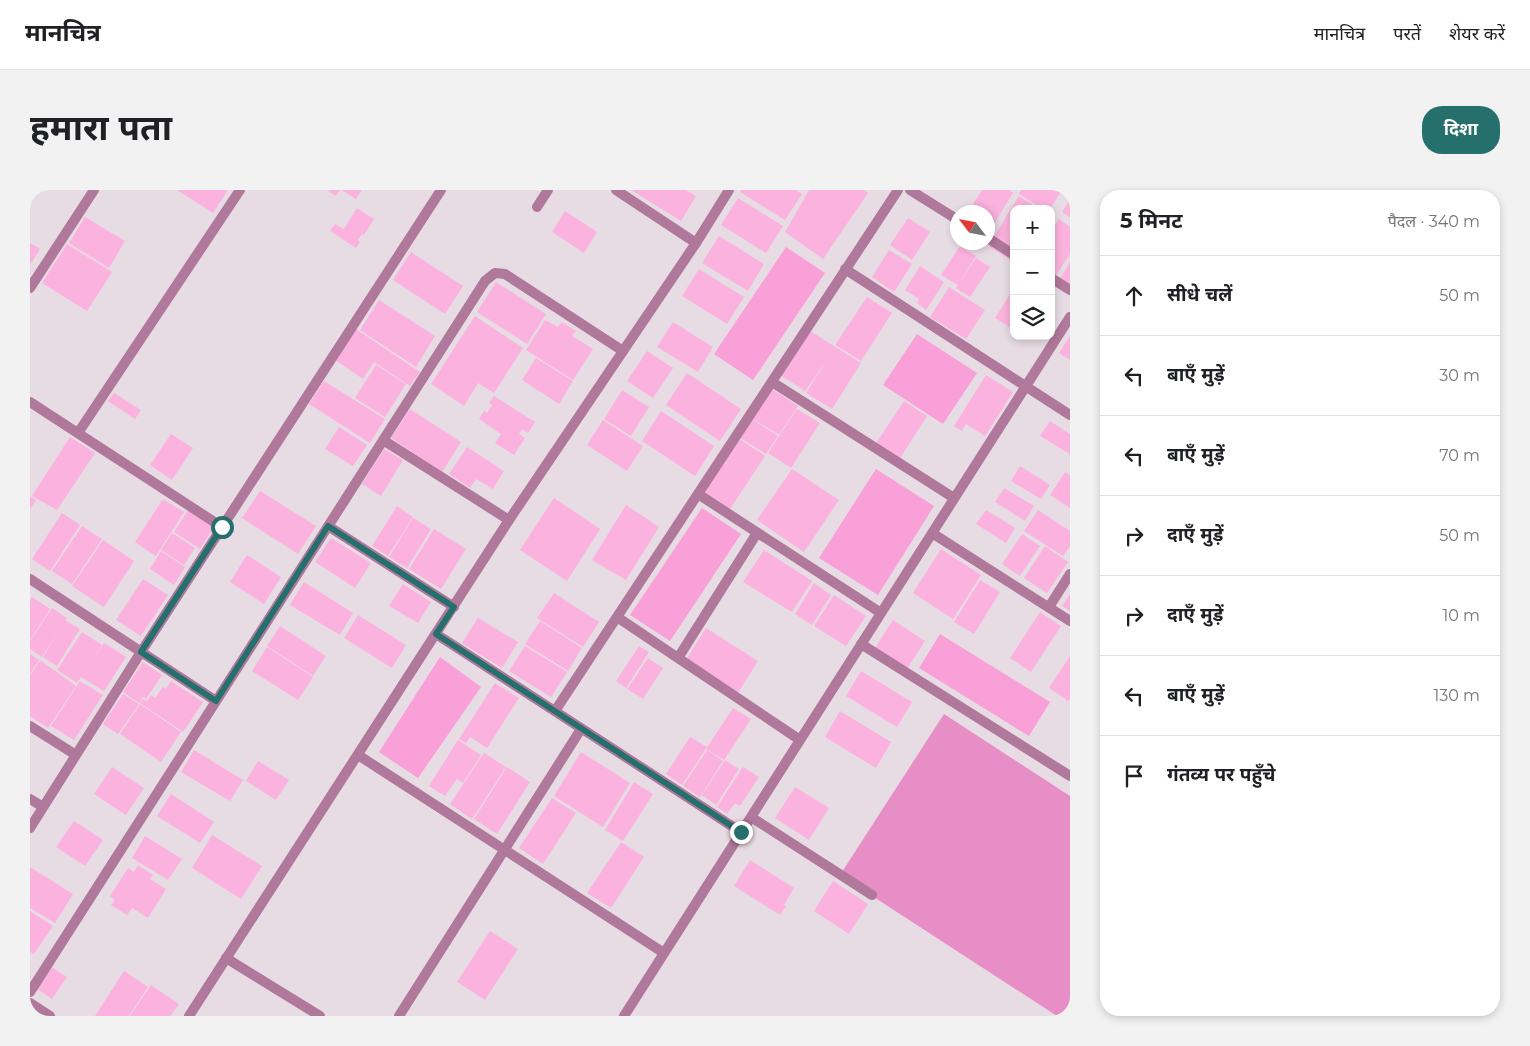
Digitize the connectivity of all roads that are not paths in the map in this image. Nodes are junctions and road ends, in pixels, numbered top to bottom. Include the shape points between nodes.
1 (94, 190) edge
2 (240, 190) edge
3 (441, 190) edge
4 (548, 190) edge
5 (616, 190) edge
6 (729, 190) edge
7 (898, 190) edge
8 (910, 190) edge
9 (537, 207) dead end
10 (950, 215) edge
11 (696, 243) junction
12 (995, 243) edge
13 (1010, 252) edge
14 (846, 270) junction
15 (1055, 281) edge
16 (30, 288) edge
17 (1070, 290) edge
18 (1070, 318) edge
19 (623, 351) junction
20 (772, 382) junction
21 (1026, 387) junction
22 (30, 402) edge
23 (1070, 415) edge
24 (78, 433) junction
25 (383, 440) junction
26 (698, 494) junction
27 (954, 498) junction
28 (510, 520) junction
29 (328, 526) junction
30 (222, 527) junction
31 (757, 533) junction
32 (932, 534) junction
33 (1070, 574) edge
34 (30, 580) edge
35 (454, 607) junction
36 (1049, 607) junction
37 (881, 613) junction
38 (617, 617) junction
39 (1070, 621) edge
40 (436, 634) junction
41 (861, 644) junction
42 (141, 652) junction
43 (678, 658) junction
44 (216, 701) junction
45 (555, 711) junction
46 (30, 726) edge
47 (581, 729) junction
48 (800, 740) junction
49 (76, 755) junction
50 (358, 755) junction
51 (1070, 776) edge
52 (30, 798) edge
53 (43, 807) junction
54 (751, 817) junction
55 (30, 828) edge
56 (741, 832) junction
57 (504, 850) junction
58 (872, 894) dead end
59 (664, 953) junction
60 (226, 958) junction
61 (30, 992) edge
62 (30, 1003) edge
63 (50, 1016) edge
64 (189, 1016) edge
65 (320, 1016) edge
66 (399, 1016) edge
67 (624, 1016) edge

1 - 16 street
2 - 24 street
3 - 30 street
4 - 9 street
5 - 11 street
6 - 11 street
7 - 14 street
8 - 10 street
11 - 19 street
12 - 13 street
14 - 20 street
14 - 21 street
15 - 17 street
18 - 21 street
19 - 25 street via 504,274 495,273 485,281
19 - 28 street
20 - 26 street
20 - 27 street
21 - 23 street
21 - 27 street
22 - 24 street
24 - 30 street
25 - 28 street
25 - 29 street
26 - 31 street
26 - 38 street
27 - 32 street
28 - 35 street
29 - 35 street
29 - 44 street
30 - 42 street
31 - 37 street
31 - 43 street
32 - 36 street
32 - 37 street
33 - 36 street
34 - 42 street
35 - 40 street
36 - 39 street
37 - 41 street
38 - 43 street
38 - 45 street
40 - 45 street
40 - 50 street
41 - 48 street
41 - 51 street
42 - 44 street
42 - 49 street
43 - 48 street
44 - 61 street
45 - 47 street
46 - 49 street
47 - 56 street
47 - 57 street
48 - 54 street
49 - 53 street
50 - 57 street
50 - 60 street
52 - 53 street
53 - 55 street
54 - 56 street
54 - 58 street
56 - 59 street
57 - 59 street
57 - 66 street
59 - 67 street
60 - 64 street
60 - 65 street
62 - 63 street

